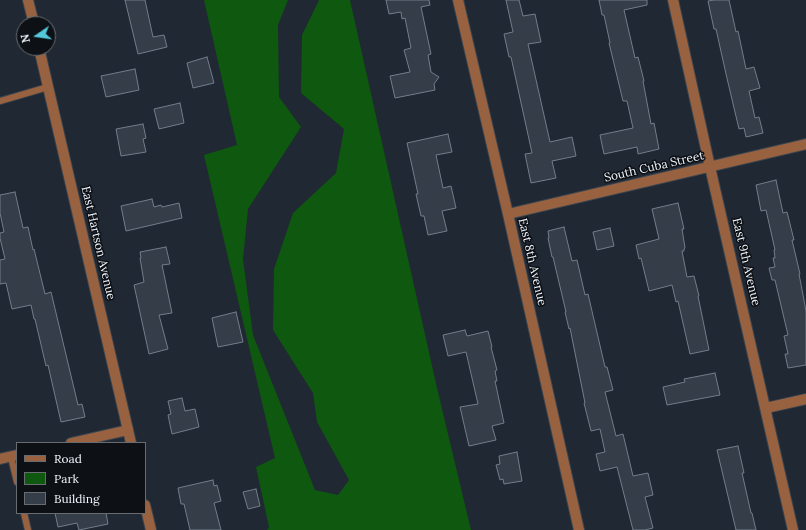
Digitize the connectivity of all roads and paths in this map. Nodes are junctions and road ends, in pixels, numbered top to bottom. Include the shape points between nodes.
1 (28, 0) edge
2 (458, 0) edge
3 (673, 0) edge
4 (32, 16) edge
5 (41, 56) edge
6 (48, 87) junction
7 (0, 101) edge
8 (806, 144) edge
9 (710, 167) junction
10 (508, 214) junction
11 (806, 399) edge
12 (766, 408) junction
13 (128, 430) junction
14 (75, 442) edge
15 (131, 442) edge
16 (14, 456) edge
17 (0, 459) edge
18 (16, 473) edge
19 (146, 509) edge
20 (24, 514) edge
21 (28, 530) edge
22 (151, 530) edge
23 (579, 530) edge
24 (793, 530) edge

1 - 4 street
2 - 10 street, East 8th Avenue
3 - 9 street, East 9th Avenue
5 - 6 street, East Hartson Avenue
6 - 7 lane
6 - 13 street, East Hartson Avenue
8 - 9 street, South Cuba Street
9 - 10 street, South Cuba Street
9 - 12 street, East 9th Avenue
10 - 23 street, East 8th Avenue
11 - 12 street
12 - 24 street, East 9th Avenue
13 - 14 street
13 - 15 street, East Hartson Avenue
16 - 17 street
16 - 18 lane
19 - 22 street
20 - 21 lane

